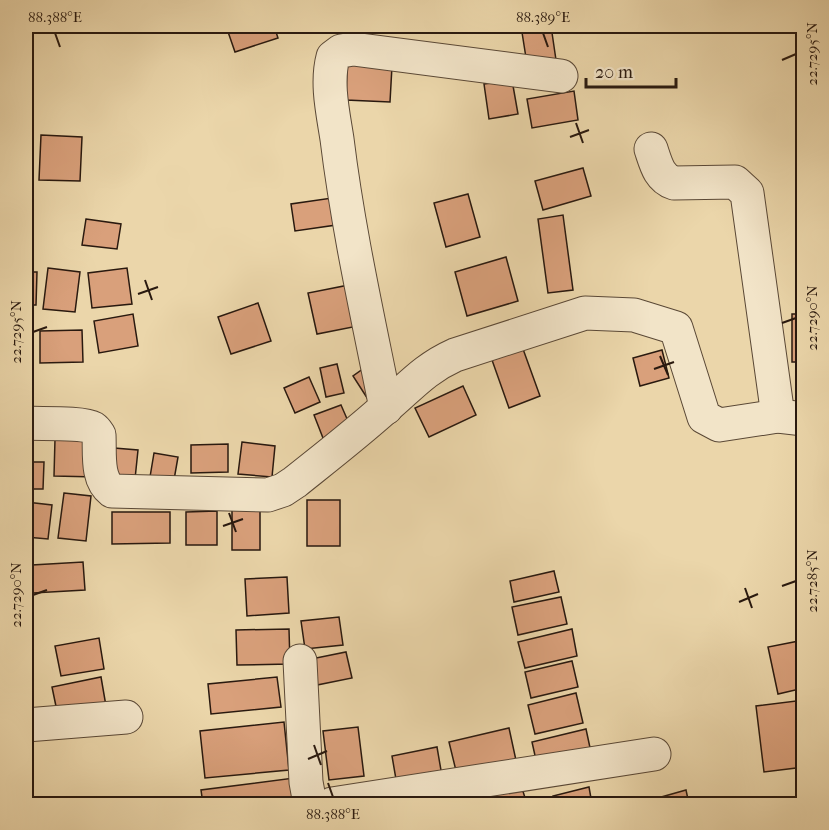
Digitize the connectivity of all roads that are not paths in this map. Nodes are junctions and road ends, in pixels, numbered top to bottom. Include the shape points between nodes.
1 (561, 76) dead end
2 (651, 149) dead end
3 (386, 408) junction
4 (791, 418) edge
5 (26, 423) edge
6 (300, 661) dead end
7 (126, 717) dead end
8 (26, 725) edge
9 (654, 754) dead end
10 (310, 804) edge
11 (332, 804) edge

1 - 3 street via 353,49 333,57 331,93 345,205
2 - 4 street via 666,180 735,182 747,193
3 - 4 street via 435,364 585,313 634,315 676,328 704,417 720,425
3 - 5 street via 295,482 268,495 112,491 102,477 99,435 95,429
6 - 10 street
7 - 8 street
9 - 11 street

